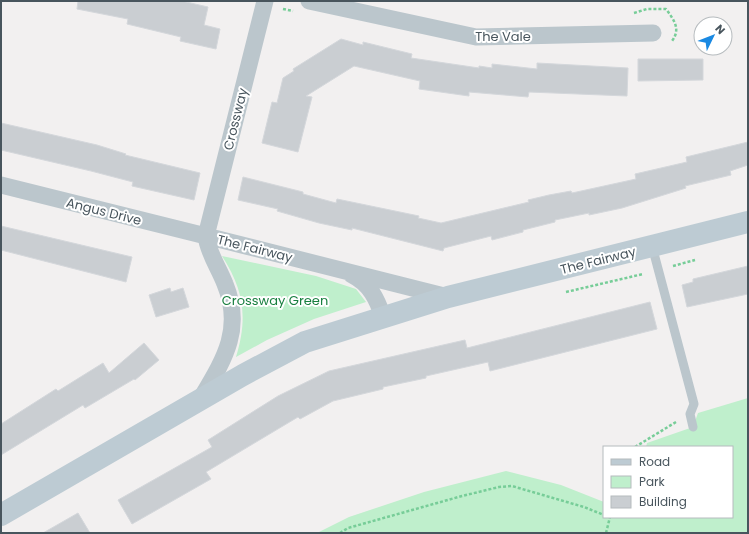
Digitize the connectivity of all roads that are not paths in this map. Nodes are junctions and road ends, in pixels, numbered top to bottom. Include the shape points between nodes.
1 (265, 1) edge
2 (309, 1) edge
3 (653, 33) dead end
4 (1, 185) edge
5 (748, 222) edge
6 (206, 236) junction
7 (652, 246) junction
8 (337, 268) junction
9 (448, 297) junction
10 (383, 317) junction
11 (200, 400) junction
12 (693, 427) dead end
13 (1, 515) edge

1 - 6 street, Crossway
2 - 3 street, The Vale via 476,37
4 - 6 street, Angus Drive
5 - 7 street, The Fairway
6 - 8 street, The Fairway
6 - 11 street, The Fairway via 207,248 230,294 234,322 228,351
7 - 9 street, The Fairway
7 - 12 lane via 694,404 690,414
8 - 9 street, The Fairway
8 - 10 street, The Fairway via 358,278 370,288
9 - 10 street, The Fairway
10 - 11 street, The Fairway via 305,342
11 - 13 street, The Fairway

